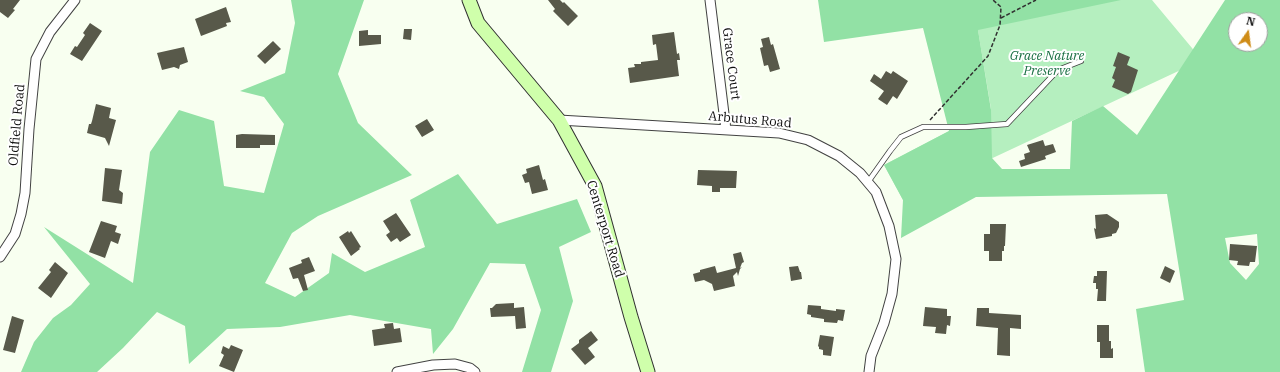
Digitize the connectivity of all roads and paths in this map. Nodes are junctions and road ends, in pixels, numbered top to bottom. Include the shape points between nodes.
1 (75, 0) edge
2 (469, 0) edge
3 (710, 0) edge
4 (993, 0) edge
5 (1036, 0) edge
6 (1000, 18) junction
7 (1081, 61) dead end
8 (559, 120) junction
9 (923, 127) junction
10 (726, 130) junction
11 (868, 182) junction
12 (0, 257) edge
13 (396, 372) edge
14 (475, 372) edge
15 (648, 372) edge
16 (869, 372) edge

1 - 12 street, Oldfield Road via 50,32 36,59 25,193 15,234
2 - 8 main road, Centerport Road via 478,23
3 - 10 street, Grace Court
4 - 6 path via 1001,7
5 - 6 path
6 - 9 path via 1000,25 988,56
7 - 9 lane via 1058,70 1007,124
8 - 10 street, Arbutus Road
8 - 15 main road, Centerport Road via 594,186
9 - 11 lane via 901,137
10 - 11 street, Arbutus Road via 779,133 808,140 839,156
11 - 16 street, Arbutus Road via 876,192 889,226 896,259 892,294 871,356
13 - 14 street via 455,364

